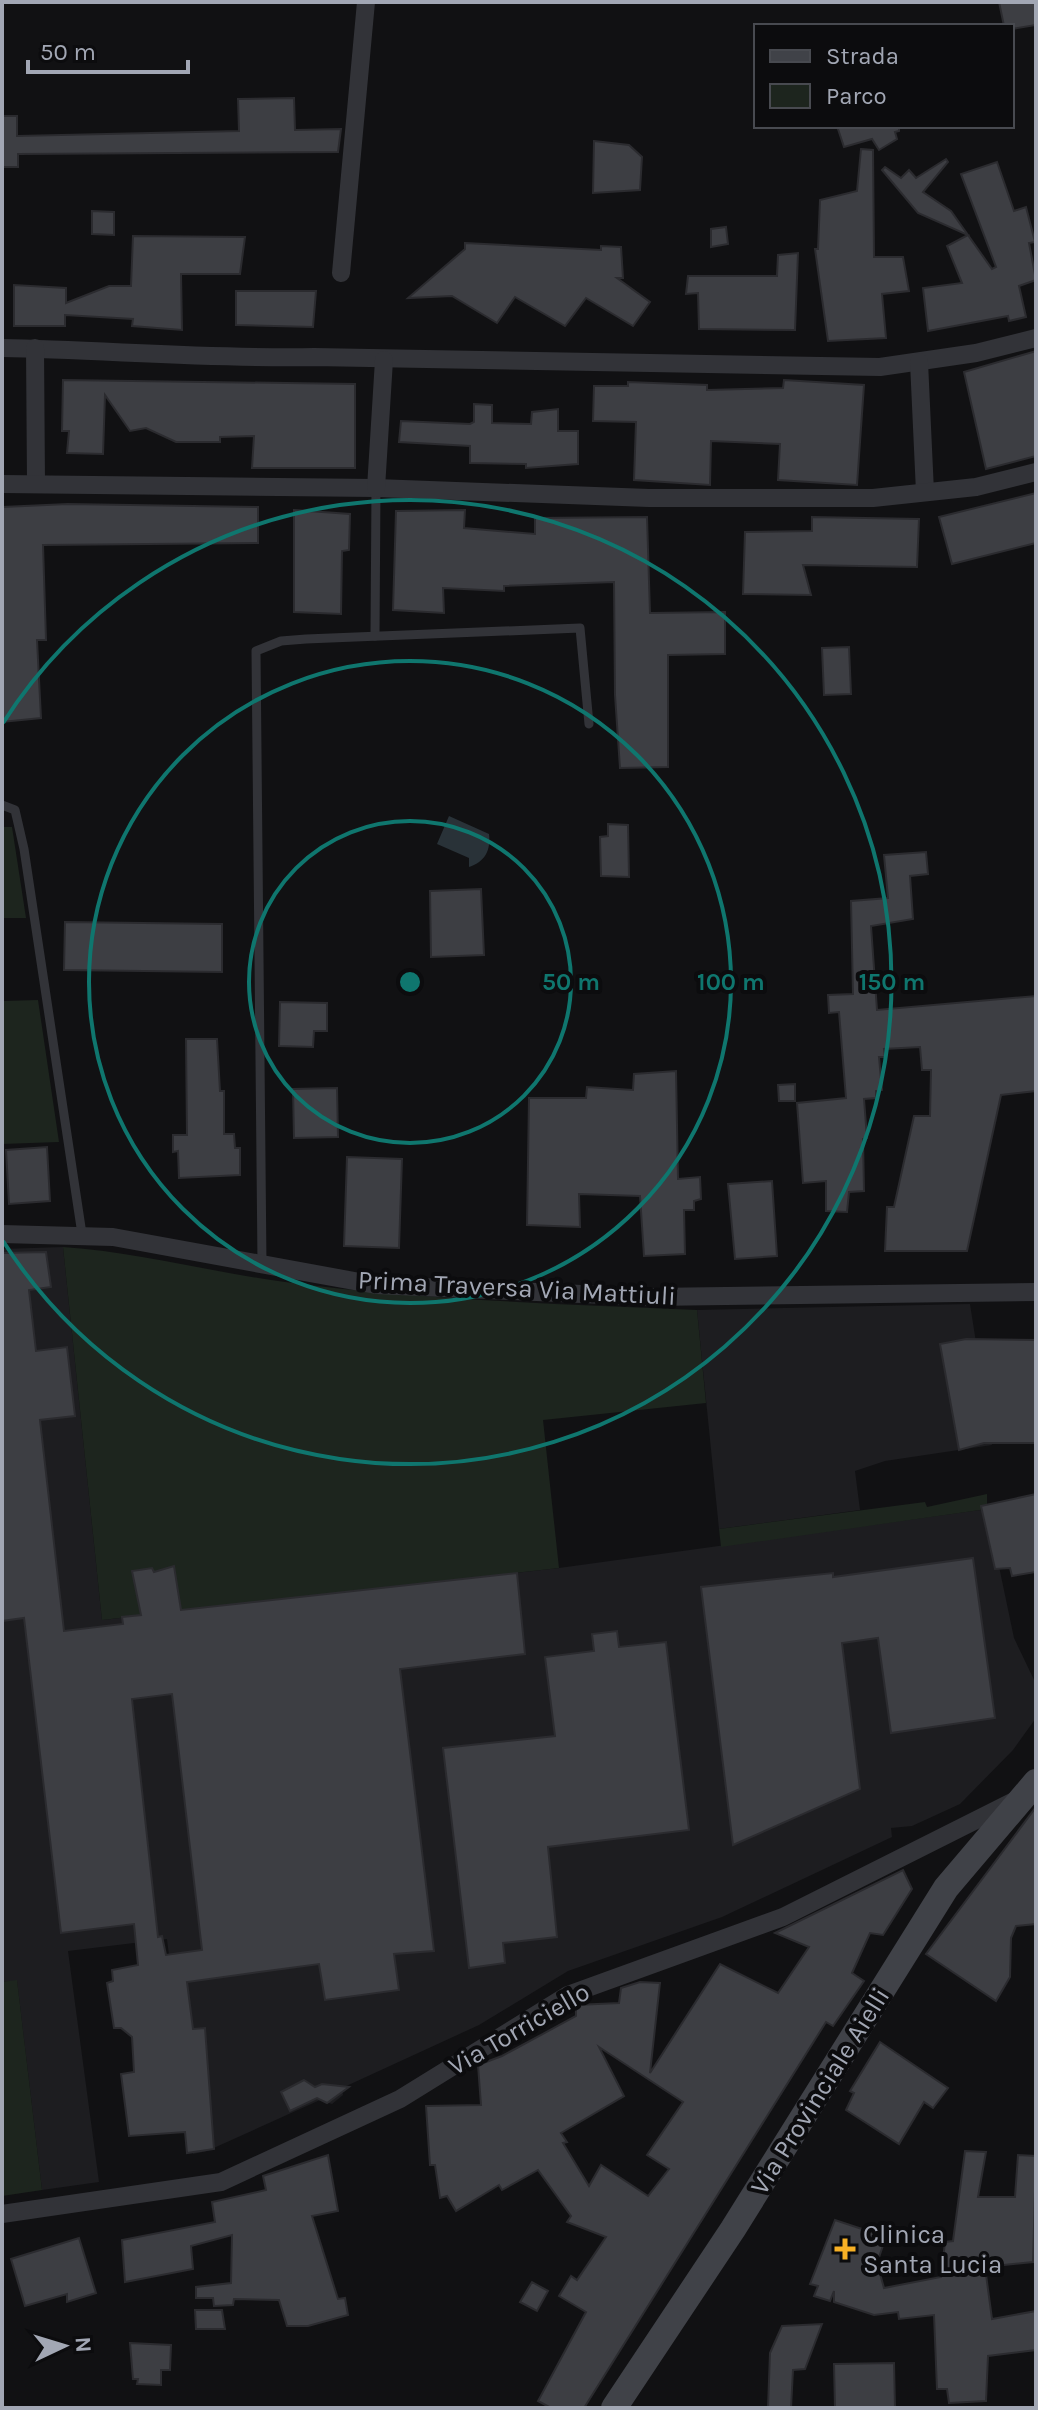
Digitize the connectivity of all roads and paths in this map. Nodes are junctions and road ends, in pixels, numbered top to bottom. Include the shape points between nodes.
1 (366, 2) edge
2 (341, 273) dead end
3 (1036, 338) edge
4 (2, 348) edge
5 (35, 348) junction
6 (384, 360) junction
7 (919, 362) junction
8 (1036, 472) edge
9 (36, 483) junction
10 (2, 484) edge
11 (376, 488) junction
12 (925, 492) junction
13 (375, 636) junction
14 (589, 724) dead end
15 (2, 805) edge
16 (2, 1234) edge
17 (82, 1234) junction
18 (262, 1264) junction
19 (1036, 1292) edge
20 (1030, 1790) edge
21 (2, 2214) edge
22 (614, 2408) edge

1 - 2 street
3 - 7 street
4 - 5 street
5 - 6 street via 225,359
5 - 9 street
6 - 7 street via 880,367
6 - 11 street
7 - 12 street
8 - 12 street via 976,487
9 - 10 street
9 - 11 street
11 - 12 street via 649,498 873,498
11 - 13 lane
13 - 14 lane via 580,628
13 - 18 lane via 281,641 256,651
15 - 17 lane via 15,810 24,849
16 - 17 street, Prima Traversa Via Mattiuli
17 - 18 street, Prima Traversa Via Mattiuli
18 - 19 street, Prima Traversa Via Mattiuli via 376,1285 650,1297
20 - 21 street, Via Torriciello via 783,1917 568,1995 400,2099 221,2182
20 - 22 street, Via Provinciale Aielli via 946,1888

